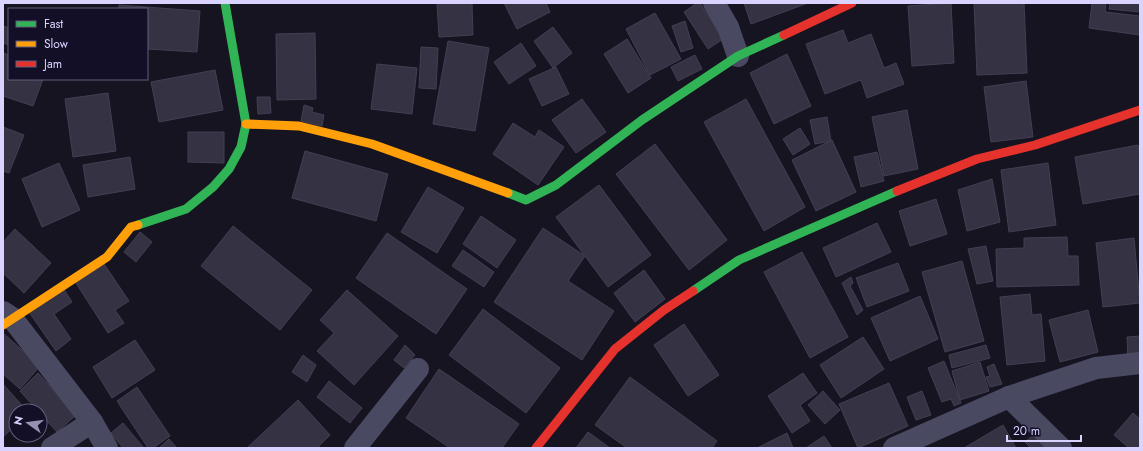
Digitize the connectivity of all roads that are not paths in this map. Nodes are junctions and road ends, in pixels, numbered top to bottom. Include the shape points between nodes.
1 (225, 3) edge
2 (714, 3) edge
3 (852, 3) edge
4 (738, 56) junction
5 (1140, 110) edge
6 (246, 124) junction
7 (6, 318) edge
8 (1140, 363) edge
9 (418, 369) dead end
10 (1009, 397) junction
11 (92, 422) junction
12 (52, 448) edge
13 (108, 448) edge
14 (356, 448) edge
15 (536, 448) edge
16 (894, 448) edge
17 (1061, 448) edge

1 - 6 street
2 - 4 street via 728,26
3 - 4 street
4 - 6 street via 642,120 556,185 526,200 372,144 299,126
5 - 15 street via 1133,110 1035,145 977,159 864,204 739,260 664,310 615,349
6 - 7 street via 241,147 229,169 213,187 186,209 131,228 107,257
7 - 11 street
8 - 10 street via 1096,368
9 - 14 street
10 - 16 street
10 - 17 street
11 - 12 street
11 - 13 street

